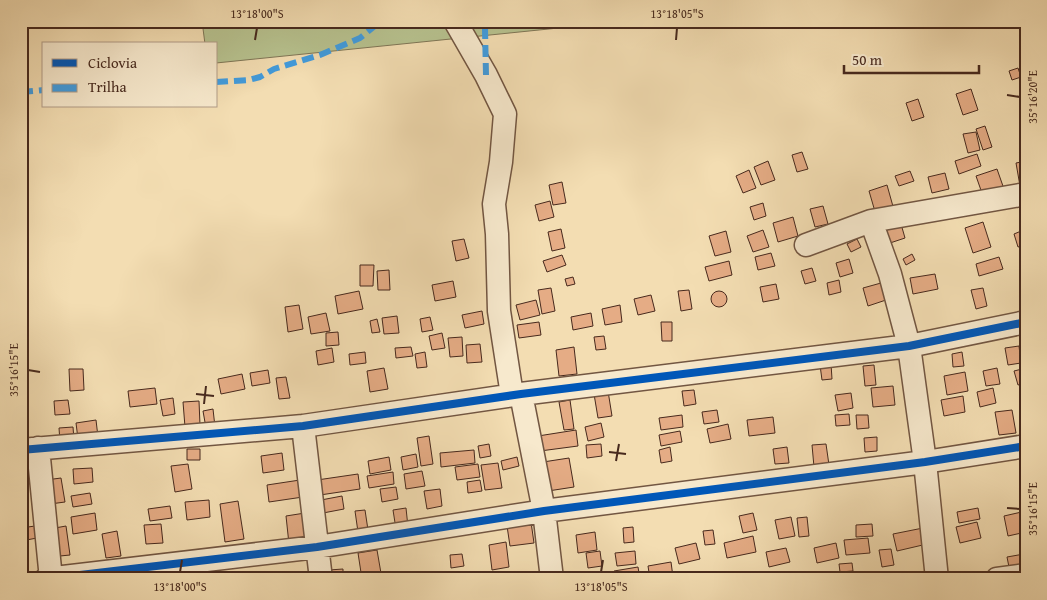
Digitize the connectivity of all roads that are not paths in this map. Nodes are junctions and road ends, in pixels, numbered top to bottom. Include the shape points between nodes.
1 (455, 21) edge
2 (1026, 194) edge
3 (872, 221) junction
4 (806, 245) dead end
5 (1026, 322) edge
6 (909, 346) junction
7 (517, 394) junction
8 (303, 426) junction
9 (1026, 446) edge
10 (29, 449) edge
11 (925, 462) junction
12 (544, 511) junction
13 (317, 547) junction
14 (1026, 575) edge
15 (46, 579) edge
16 (51, 579) edge
17 (321, 579) edge
18 (552, 579) edge
19 (937, 579) edge
20 (997, 579) edge

1 - 7 street via 505,114 494,204 499,311
2 - 3 street
3 - 4 street
3 - 6 street
5 - 6 street
6 - 7 street
6 - 11 street
7 - 8 street
7 - 12 street
8 - 10 street
8 - 13 street
9 - 11 street
10 - 16 street
11 - 12 street
11 - 19 street
12 - 13 street
12 - 18 street
13 - 16 street
13 - 17 street
14 - 20 street
15 - 16 street

